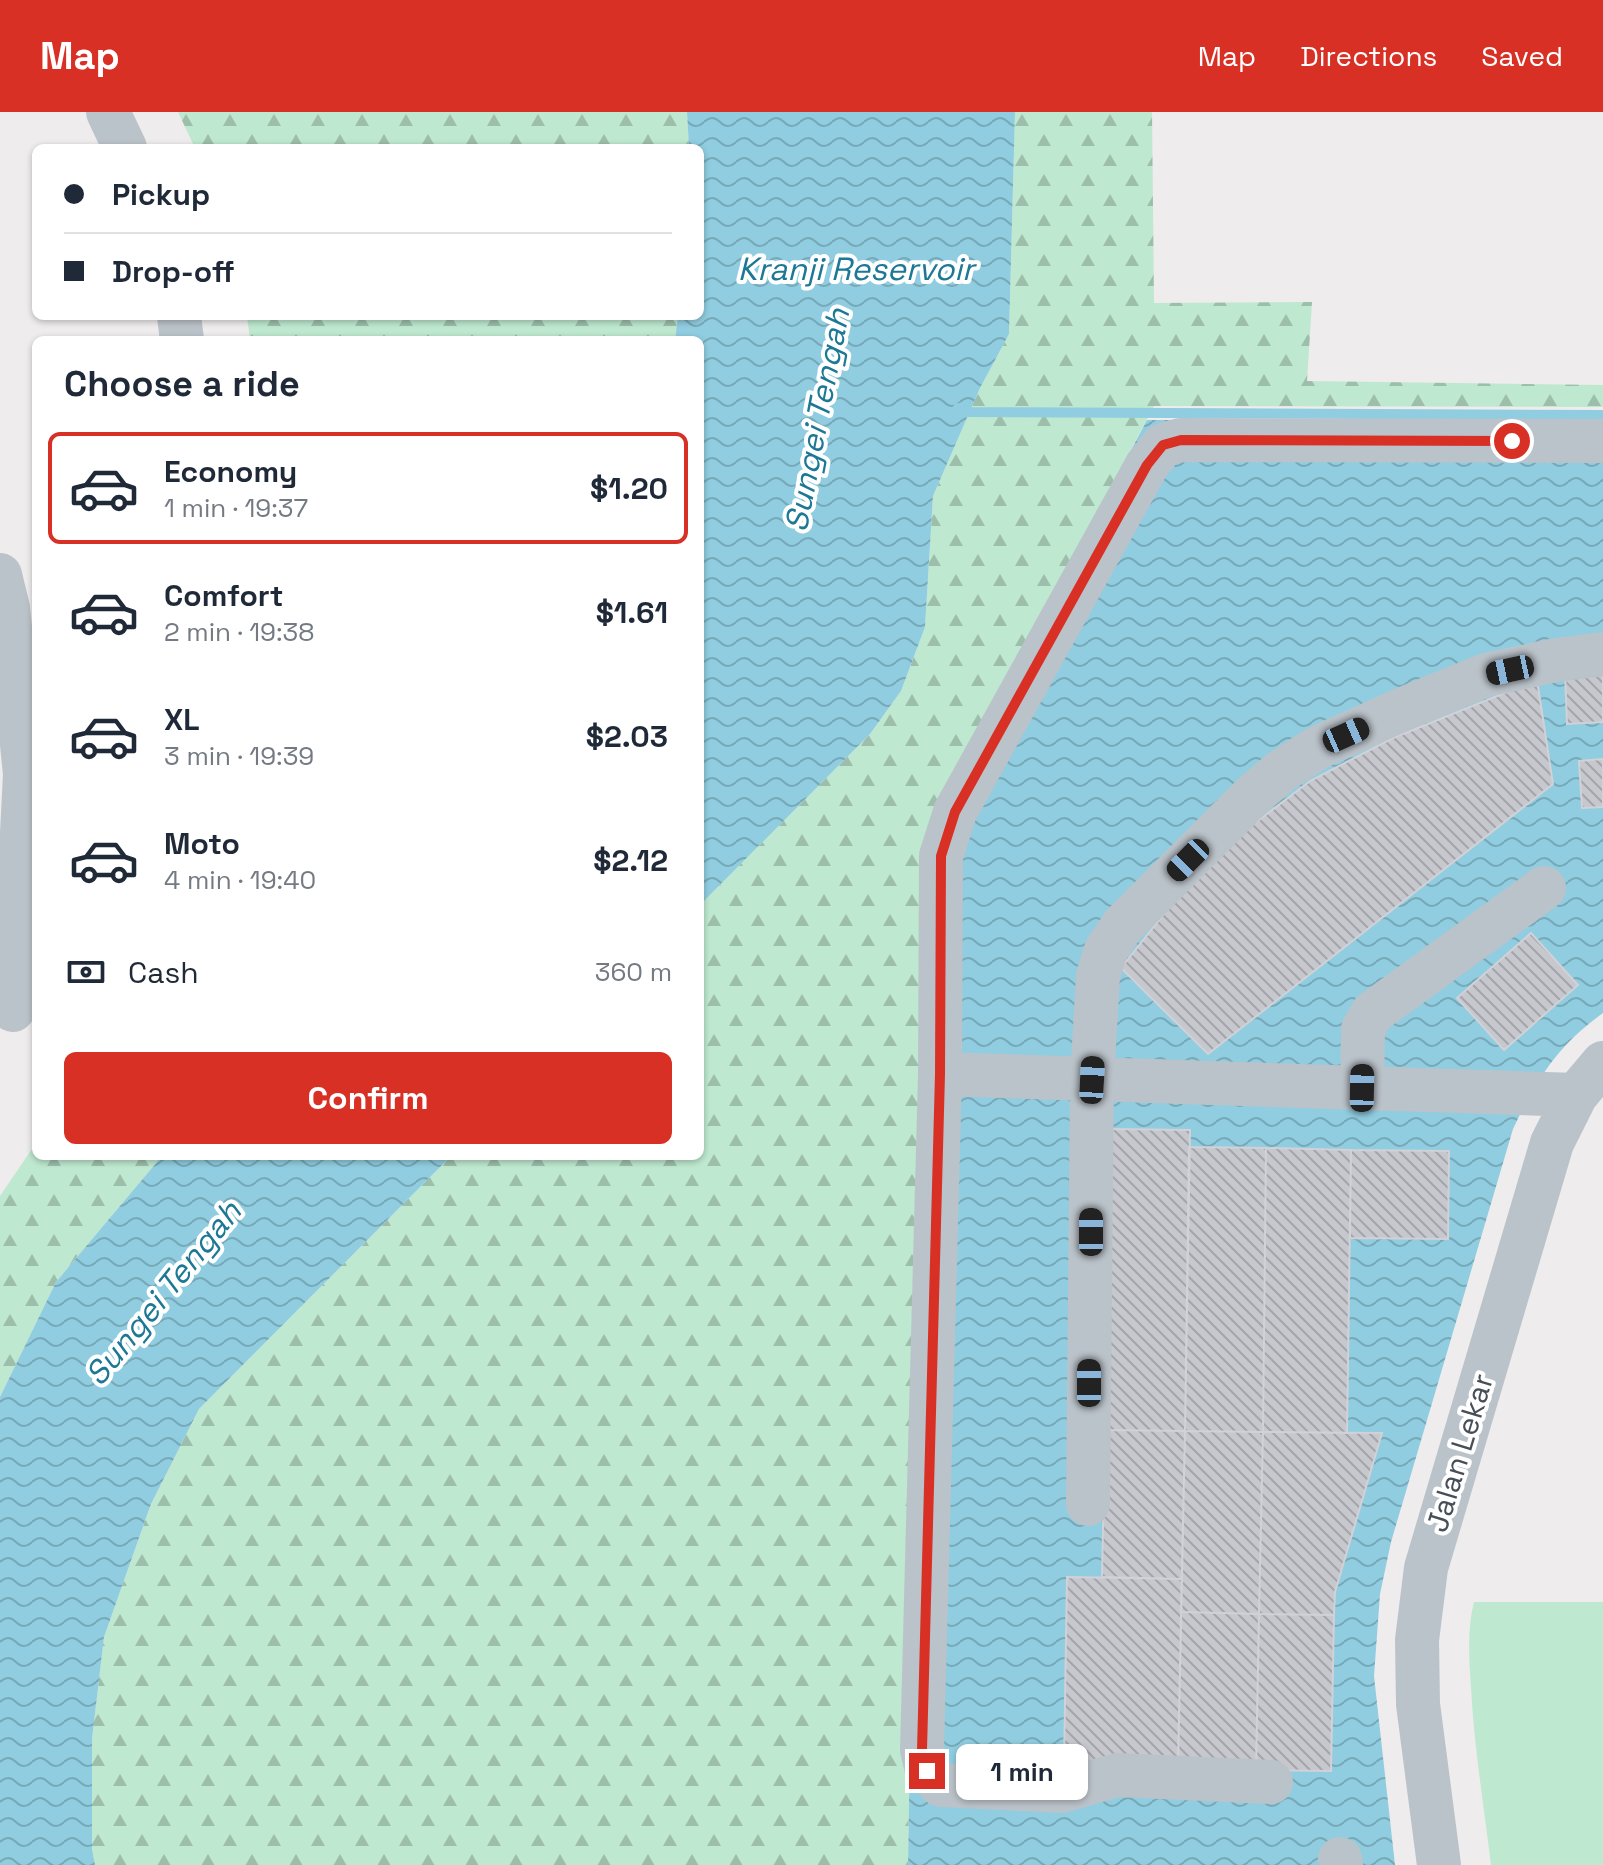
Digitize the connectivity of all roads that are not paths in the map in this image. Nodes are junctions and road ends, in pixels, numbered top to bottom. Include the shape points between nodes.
1 (108, 112) edge
2 (123, 144) edge
3 (1603, 441) edge
4 (0, 575) edge
5 (1603, 654) edge
6 (1544, 888) dead end
7 (32, 979) edge
8 (6, 1021) edge
9 (940, 1074) junction
10 (1590, 1079) edge
11 (1092, 1080) junction
12 (1362, 1088) junction
13 (1088, 1504) dead end
14 (1271, 1782) dead end
15 (1439, 1865) edge

1 - 2 street
3 - 9 street via 1181,440 1163,445 1131,493 946,834 941,856
4 - 8 street via 25,774
5 - 11 street via 1486,675 1317,748 1271,780 1123,925 1106,950 1098,976
6 - 12 street via 1372,1013 1363,1029
7 - 8 street
9 - 11 street
9 - 14 street via 922,1750 927,1771 941,1785 1062,1791 1117,1775
10 - 12 street
10 - 15 street, Jalan Lekar via 1552,1143 1426,1568 1417,1640 1418,1704
11 - 12 street
11 - 13 street

